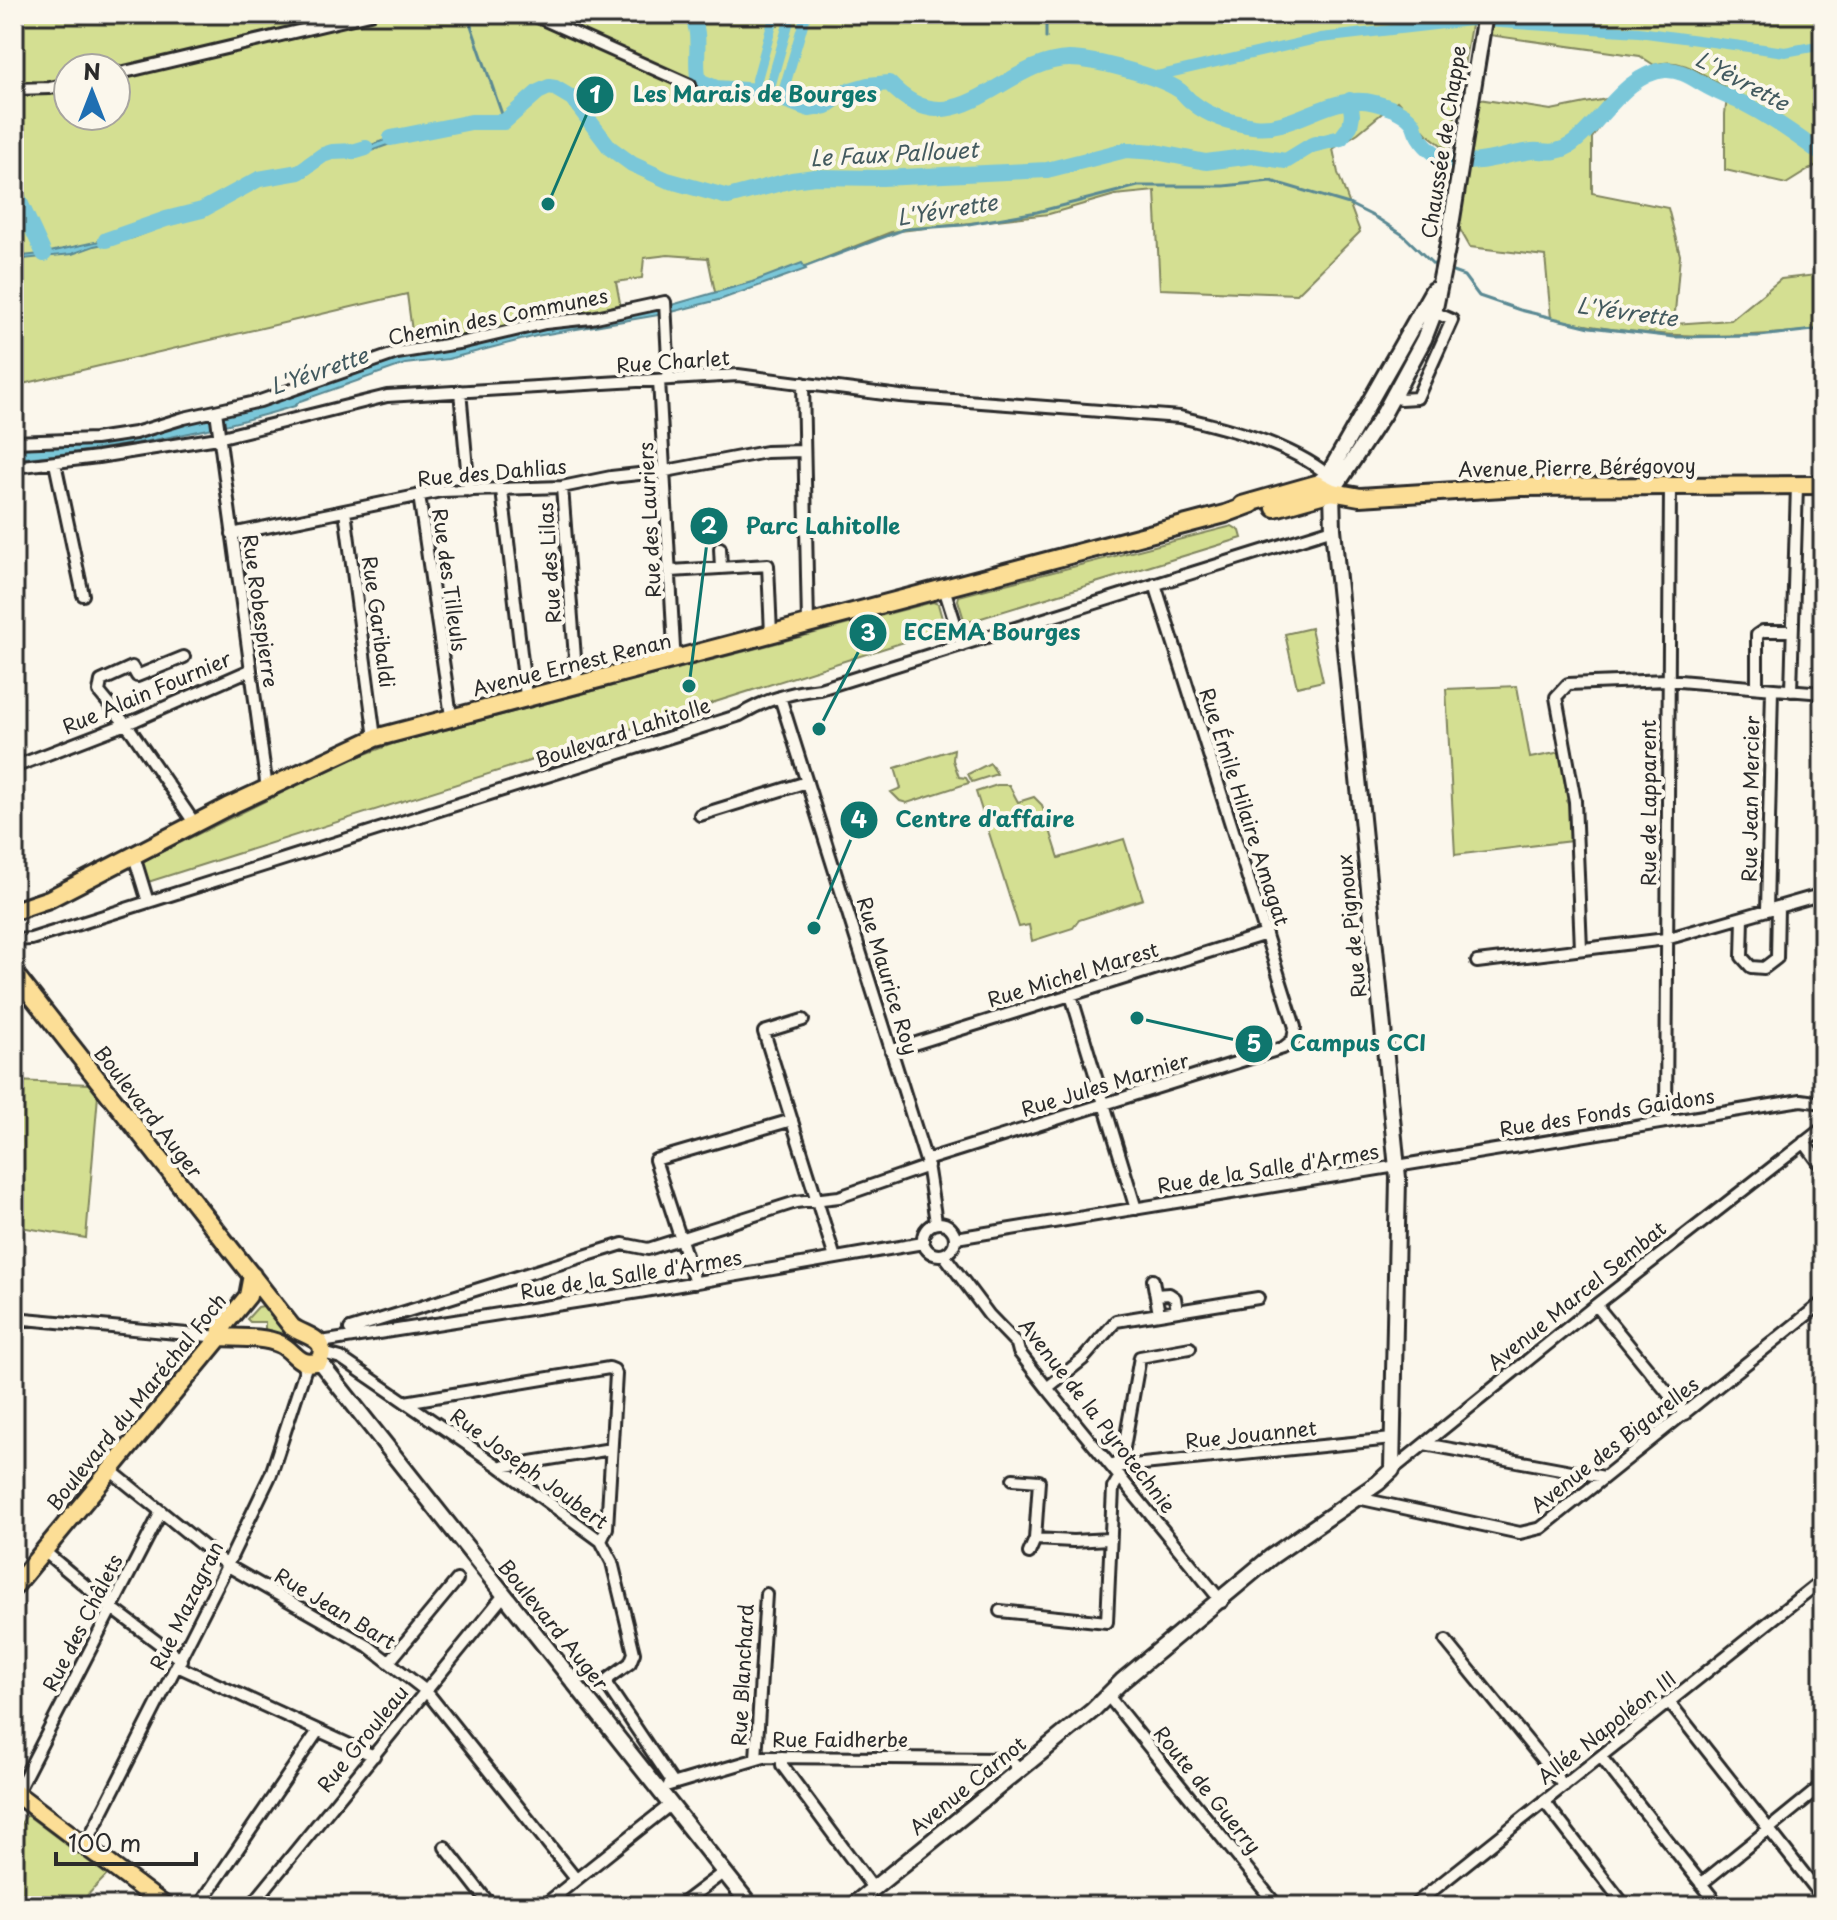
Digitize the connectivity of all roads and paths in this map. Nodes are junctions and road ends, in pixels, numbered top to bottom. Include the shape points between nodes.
1 (370, 14) edge
2 (531, 14) edge
3 (1485, 14) edge
4 (132, 70) edge
5 (690, 85) dead end
6 (52, 88) edge
7 (14, 89) edge
8 (666, 307) joint
9 (1429, 310) junction
10 (1387, 376) junction
11 (664, 379) junction
12 (803, 383) junction
13 (460, 391) junction
14 (1393, 396) junction
15 (216, 413) junction
16 (218, 434) junction
17 (95, 440) junction
18 (14, 442) edge
19 (804, 451) junction
20 (97, 455) junction
21 (55, 463) junction
22 (14, 467) edge
23 (666, 471) junction
24 (1322, 480) junction
25 (1670, 485) junction
26 (1797, 485) junction
27 (1823, 485) edge
28 (562, 487) junction
29 (502, 490) junction
30 (469, 491) junction
31 (1332, 492) junction
32 (419, 495) junction
33 (345, 511) junction
34 (1225, 514) junction
35 (1333, 529) junction
36 (232, 534) junction
37 (720, 548) dead end
38 (721, 568) junction
39 (671, 571) junction
40 (1155, 584) junction
41 (944, 588) junction
42 (83, 595) dead end
43 (808, 624) junction
44 (1792, 631) junction
45 (771, 634) junction
46 (962, 645) junction
47 (184, 657) dead end
48 (677, 659) junction
49 (250, 670) junction
50 (1667, 680) junction
51 (577, 684) junction
52 (1757, 687) junction
53 (1772, 689) junction
54 (1791, 691) junction
55 (1823, 693) edge
56 (526, 696) junction
57 (780, 697) junction
58 (451, 716) junction
59 (125, 724) junction
60 (375, 738) junction
61 (14, 767) edge
62 (807, 782) junction
63 (267, 789) junction
64 (700, 815) dead end
65 (195, 824) junction
66 (134, 856) junction
67 (1823, 894) edge
68 (49, 899) junction
69 (148, 902) junction
70 (1772, 909) junction
71 (14, 911) edge
72 (1743, 917) junction
73 (14, 921) edge
74 (1266, 934) junction
75 (1666, 939) junction
76 (14, 940) edge
77 (1581, 949) junction
78 (1477, 962) dead end
79 (14, 973) edge
80 (1071, 995) junction
81 (803, 1020) dead end
82 (1293, 1040) joint
83 (891, 1051) junction
84 (1823, 1103) edge
85 (1105, 1104) junction
86 (792, 1120) junction
87 (1666, 1121) junction
88 (1823, 1128) edge
89 (1800, 1145) junction
90 (927, 1163) junction
91 (1396, 1166) junction
92 (1823, 1168) edge
93 (817, 1199) junction
94 (1136, 1209) junction
95 (936, 1222) junction
96 (956, 1238) junction
97 (681, 1239) junction
98 (923, 1243) junction
99 (944, 1255) junction
100 (835, 1258) junction
101 (252, 1275) junction
102 (1153, 1280) dead end
103 (695, 1283) junction
104 (1156, 1295) junction
105 (1258, 1298) dead end
106 (1823, 1302) edge
107 (274, 1303) junction
108 (1596, 1305) junction
109 (238, 1308) junction
110 (1177, 1311) junction
111 (1159, 1314) junction
112 (17, 1319) edge
113 (347, 1334) junction
114 (220, 1337) junction
115 (14, 1338) edge
116 (242, 1339) junction
117 (1190, 1348) dead end
118 (316, 1360) junction
119 (1047, 1388) junction
120 (405, 1402) junction
121 (1685, 1414) junction
122 (1392, 1439) junction
123 (1424, 1444) junction
124 (611, 1449) junction
125 (500, 1467) junction
126 (110, 1470) junction
127 (1392, 1470) junction
128 (1117, 1472) junction
129 (1604, 1477) junction
130 (1013, 1479) dead end
131 (1359, 1498) junction
132 (161, 1512) junction
133 (1035, 1539) junction
134 (1109, 1539) junction
135 (601, 1541) junction
136 (44, 1551) junction
137 (1029, 1553) dead end
138 (228, 1566) junction
139 (457, 1580) dead end
140 (1822, 1582) edge
141 (14, 1587) edge
142 (766, 1594) dead end
143 (504, 1595) junction
144 (1222, 1602) junction
145 (112, 1608) junction
146 (1000, 1611) dead end
147 (1446, 1641) dead end
148 (389, 1662) junction
149 (179, 1663) junction
150 (426, 1691) junction
151 (1109, 1697) junction
152 (1669, 1702) junction
153 (318, 1731) junction
154 (374, 1756) junction
155 (782, 1757) junction
156 (1601, 1757) junction
157 (756, 1759) junction
158 (1020, 1770) junction
159 (1823, 1785) edge
160 (1564, 1786) junction
161 (667, 1787) junction
162 (15, 1793) edge
163 (1544, 1801) junction
164 (671, 1804) junction
165 (1769, 1829) junction
166 (85, 1846) junction
167 (445, 1847) dead end
168 (724, 1872) junction
169 (576, 1879) junction
170 (1701, 1884) junction
171 (873, 1888) junction
172 (558, 1894) junction
173 (1823, 1898) edge
174 (160, 1904) edge
175 (199, 1906) edge
176 (251, 1906) edge
177 (491, 1906) edge
178 (543, 1906) edge
179 (565, 1906) edge
180 (679, 1906) edge
181 (751, 1906) edge
182 (852, 1906) edge
183 (1277, 1906) edge
184 (1413, 1906) edge
185 (1625, 1906) edge
186 (1719, 1906) edge

1 - 4 street
2 - 5 street
3 - 9 main road, Chaussée de Chappe via 1445,258
6 - 7 street
8 - 11 street, Rue des Lauriers
8 - 15 street, Chemin des Communes via 545,323 397,353
9 - 10 main road, Chaussée de Chappe
9 - 14 main road, Chaussée de Chappe via 1424,339
9 - 14 street via 1452,320 1417,398
10 - 24 main road, Chaussée de Chappe
10 - 31 main road, Chaussée de Chappe
11 - 12 street, Rue Charlet via 738,375
11 - 13 street, Rue Charlet
11 - 23 street, Rue des Lauriers
12 - 19 street
12 - 24 street, Rue Charlet via 957,401 1180,417 1226,428 1315,465
13 - 16 street, Rue Charlet via 376,398
13 - 30 street
14 - 31 main road, Chaussée de Chappe
15 - 16 street, Rue Robespierre
15 - 17 street, Chemin des Communes
16 - 20 street, Rue Charlet
16 - 36 street, Rue Robespierre
17 - 18 street, Chemin des Communes
17 - 20 street
19 - 23 street, Rue des Dahlias via 766,452
19 - 43 street
20 - 21 street, Rue Charlet
21 - 22 street, Rue Charlet
21 - 42 street
23 - 28 street, Rue des Dahlias
23 - 39 street, Rue des Lauriers
24 - 31 main road
24 - 34 main road, Avenue Ernest Renan via 1228,508
25 - 26 main road, Avenue Pierre Bérégovoy
25 - 31 main road, Avenue Pierre Bérégovoy via 1360,497
25 - 50 street, Rue de Lapparent
26 - 27 main road, Avenue Pierre Bérégovoy
26 - 44 street
28 - 29 street, Rue des Dahlias
28 - 51 street, Rue des Lilas
29 - 30 street, Rue des Dahlias
29 - 56 street
30 - 32 street, Rue des Dahlias
31 - 34 main road, Avenue Ernest Renan via 1265,510
31 - 35 main road, Rue de Pignoux
32 - 33 street, Rue des Dahlias
32 - 58 street, Rue des Tilleuls
33 - 36 street, Rue des Dahlias
33 - 60 street, Rue Garibaldi
34 - 41 main road, Avenue Ernest Renan
35 - 40 street, Boulevard Lahitolle
35 - 91 main road, Rue de Pignoux
36 - 49 street, Rue Robespierre
37 - 38 street
38 - 39 street
38 - 45 street via 768,565
39 - 48 street, Rue des Lauriers
40 - 46 street, Boulevard Lahitolle
40 - 74 street, Rue Émile Hilaire Amagat
41 - 43 main road, Avenue Ernest Renan
41 - 46 street
43 - 45 main road, Avenue Ernest Renan
44 - 52 street via 1757,635
44 - 54 street
45 - 48 main road, Avenue Ernest Renan
46 - 57 street, Boulevard Lahitolle
47 - 59 street via 137,676 132,667 99,684 99,692
48 - 51 main road, Avenue Ernest Renan
49 - 59 street, Rue Alain Fournier
49 - 63 street, Rue Robespierre
50 - 52 street
50 - 75 street, Rue de Lapparent
50 - 77 street via 1568,684 1556,697 1575,801
51 - 56 main road, Avenue Ernest Renan
52 - 53 street
53 - 54 street
53 - 70 street, Rue Jean Mercier
54 - 55 street
56 - 58 main road, Avenue Ernest Renan
57 - 62 street, Rue Maurice Roy
57 - 69 street, Boulevard Lahitolle via 725,720
58 - 60 main road, Avenue Ernest Renan
59 - 61 street, Rue Alain Fournier
59 - 65 street
60 - 63 main road, Avenue Ernest Renan
62 - 64 street
62 - 83 street, Rue Maurice Roy
63 - 65 main road, Avenue Ernest Renan
65 - 66 main road, Avenue Ernest Renan
66 - 68 main road, Avenue Ernest Renan
66 - 69 street
67 - 70 street
68 - 71 main road, Avenue Ernest Renan
68 - 73 main road, Avenue Ernest Renan
69 - 76 street, Boulevard Lahitolle
70 - 72 street
70 - 72 street, Rue Jean Mercier via 1777,958 1764,968 1751,967 1742,957
72 - 75 street
74 - 80 street, Rue Michel Marest
74 - 82 street, Rue Émile Hilaire Amagat via 1295,1027
75 - 77 street
75 - 87 street, Rue de Lapparent
77 - 78 street
79 - 101 main road, Boulevard Auger
80 - 83 street, Rue Michel Marest
80 - 85 street
81 - 86 street via 764,1032
82 - 85 street, Rue Jules Marnier via 1283,1048
83 - 90 street, Rue Maurice Roy
84 - 87 street, Rue des Fonds Gaidons via 1801,1100
85 - 90 street, Rue Jules Marnier
85 - 94 street
86 - 93 street
86 - 97 street via 655,1160
87 - 91 street, Rue des Fonds Gaidons
88 - 89 street, Avenue Marcel Sembat
89 - 92 street
89 - 108 street, Avenue Marcel Sembat
90 - 93 street, Rue Jules Marnier via 839,1197
90 - 95 street, Rue Maurice Roy
91 - 94 street, Rue de la Salle d'Armes
91 - 122 main road, Rue de Pignoux
93 - 97 street, Rue Jules Marnier
93 - 100 street
94 - 96 street, Rue de la Salle d'Armes
95 - 96 street via 946,1223
95 - 98 street via 925,1230
96 - 99 street
97 - 103 street
97 - 113 street, Rue Jules Marnier via 648,1249 623,1244
98 - 99 street via 931,1253
98 - 100 street, Rue de la Salle d'Armes
99 - 119 street, Avenue de la Pyrotechnie
100 - 103 street, Rue de la Salle d'Armes
101 - 107 main road, Boulevard Auger
101 - 109 main road, Boulevard du Maréchal Foch via 248,1296
102 - 104 street
103 - 113 street, Rue de la Salle d'Armes
104 - 110 street via 1175,1298
104 - 111 street
105 - 110 street
106 - 121 street, Avenue des Bigarelles
107 - 109 main road via 264,1297
107 - 118 main road, Boulevard Auger
108 - 121 street
108 - 123 street, Avenue Marcel Sembat
109 - 114 main road, Boulevard du Maréchal Foch
109 - 116 main road via 232,1324
110 - 111 street
111 - 119 street via 1116,1321 1083,1359
112 - 114 street
112 - 115 street
113 - 118 street
114 - 116 main road
114 - 126 main road, Boulevard du Maréchal Foch
116 - 118 main road via 279,1343 299,1362
117 - 128 street via 1140,1357
118 - 120 street, Rue Joseph Joubert via 341,1358
118 - 138 street, Rue Mazagran
118 - 143 main road, Boulevard Auger
119 - 128 street, Avenue de la Pyrotechnie
120 - 124 street via 609,1368 616,1374
120 - 125 street, Rue Joseph Joubert
121 - 129 street, Avenue des Bigarelles
122 - 127 main road, Rue de Pignoux
122 - 128 street, Rue Jouannet
123 - 127 street, Avenue Marcel Sembat
123 - 129 street
124 - 125 street
124 - 135 street via 607,1528
125 - 135 street, Rue Joseph Joubert
126 - 132 street, Rue Jean Bart
126 - 136 main road, Boulevard du Maréchal Foch
127 - 131 main road, Avenue Marcel Sembat
128 - 134 street
128 - 144 street, Avenue de la Pyrotechnie
129 - 131 street, Avenue des Bigarelles via 1541,1528 1520,1533
130 - 133 street via 1039,1481
131 - 144 main road, Avenue Marcel Sembat via 1271,1557
132 - 138 street, Rue Jean Bart
132 - 145 street, Rue des Châlets
133 - 134 street
133 - 137 street
134 - 146 street via 1107,1622
135 - 161 street, Rue Joseph Joubert via 612,1562 634,1653 607,1685
136 - 141 main road, Boulevard du Maréchal Foch
136 - 145 street
138 - 148 street, Rue Jean Bart
138 - 149 street, Rue Mazagran
139 - 148 street
140 - 152 street, Allée Napoléon III
142 - 157 street, Rue Blanchard
143 - 150 street, Rue Grouleau
143 - 161 main road, Boulevard Auger
144 - 151 main road, Avenue Carnot
145 - 149 street
145 - 162 street, Rue des Châlets
147 - 160 street
148 - 150 street, Rue Jean Bart
149 - 153 street
149 - 166 street, Rue Mazagran
150 - 154 street, Rue Grouleau
150 - 169 street, Rue Jean Bart
151 - 158 main road, Avenue Carnot
151 - 183 street, Route de Guerry
152 - 156 street, Allée Napoléon III
152 - 165 street
153 - 154 street
153 - 175 street
154 - 176 street, Rue Grouleau
155 - 157 street, Rue Faidherbe
155 - 158 street, Rue Faidherbe via 1006,1759
155 - 171 street via 782,1765
156 - 160 street, Allée Napoléon III
156 - 170 street
157 - 161 street, Rue Faidherbe
158 - 171 main road, Avenue Carnot
159 - 165 street
160 - 163 street, Allée Napoléon III
161 - 164 main road, Boulevard Auger
162 - 166 main road
163 - 184 street, Allée Napoléon III
163 - 185 street
164 - 168 main road, Boulevard Auger
164 - 169 street
165 - 170 street
165 - 173 street
166 - 174 main road
167 - 177 street
168 - 180 street
168 - 181 main road, Boulevard Auger
169 - 172 street
170 - 186 street
171 - 182 main road, Avenue Carnot
172 - 178 street
172 - 179 street

